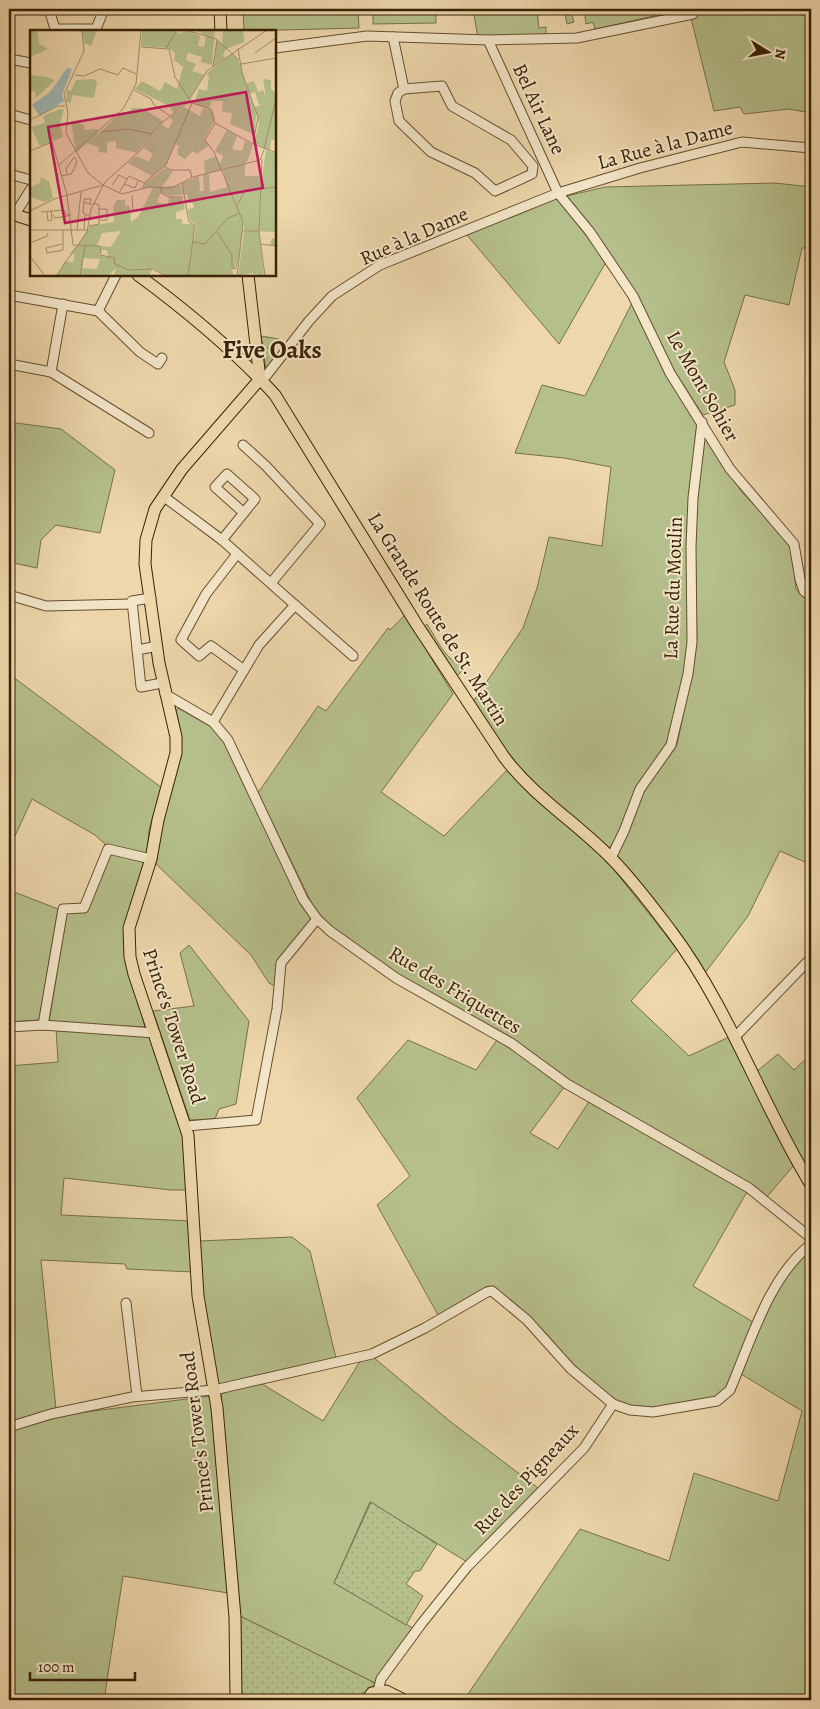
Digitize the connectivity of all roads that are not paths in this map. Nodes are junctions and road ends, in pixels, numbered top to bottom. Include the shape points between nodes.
1 (49, 9) edge
2 (104, 9) edge
3 (220, 9) edge
4 (692, 9) edge
5 (56, 30) edge
6 (222, 30) edge
7 (393, 37) junction
8 (488, 40) junction
9 (276, 48) edge
10 (9, 59) edge
11 (30, 63) edge
12 (404, 90) junction
13 (9, 114) edge
14 (30, 120) edge
15 (811, 148) edge
16 (9, 174) edge
17 (30, 180) edge
18 (30, 190) edge
19 (558, 192) junction
20 (12, 213) edge
21 (30, 220) edge
22 (139, 276) edge
23 (248, 276) edge
24 (114, 279) edge
25 (9, 294) edge
26 (63, 304) junction
27 (98, 311) junction
28 (259, 354) junction
29 (162, 358) dead end
30 (9, 364) edge
31 (245, 364) junction
32 (51, 372) junction
33 (260, 379) junction
34 (702, 421) junction
35 (149, 433) dead end
36 (243, 445) dead end
37 (163, 496) junction
38 (244, 513) junction
39 (222, 540) junction
40 (237, 554) junction
41 (271, 583) junction
42 (9, 595) edge
43 (811, 596) edge
44 (151, 598) junction
45 (132, 604) junction
46 (295, 605) junction
47 (153, 647) dead end
48 (137, 650) junction
49 (353, 656) dead end
50 (244, 670) junction
51 (163, 689) junction
52 (213, 722) junction
53 (611, 858) junction
54 (151, 859) junction
55 (317, 919) junction
56 (811, 958) edge
57 (43, 1024) junction
58 (9, 1027) edge
59 (155, 1033) junction
60 (734, 1038) junction
61 (187, 1126) junction
62 (811, 1185) edge
63 (811, 1238) edge
64 (811, 1244) edge
65 (126, 1303) dead end
66 (214, 1390) junction
67 (137, 1396) junction
68 (613, 1404) junction
69 (9, 1427) edge
70 (378, 1691) junction
71 (236, 1700) edge
72 (367, 1700) edge
73 (404, 1700) edge

1 - 5 street
2 - 5 street via 96,29
3 - 6 main road
4 - 8 street via 693,14 577,38
7 - 8 street
7 - 9 street via 367,36
7 - 12 street
8 - 19 street, Bel Air Lane
10 - 11 street
12 - 12 street via 442,86 452,106 511,140 533,166 532,174 495,191 475,173 431,152 399,121 395,101 398,93
13 - 14 street
15 - 19 street, La Rue à la Dame via 742,142
16 - 17 street
18 - 20 street
19 - 33 street, Rue à la Dame via 380,265 332,296 266,376
19 - 34 street, Le Mont Sohier via 618,272 640,309 670,373
20 - 21 main road
22 - 31 main road, La Grande Route de St. Martin via 184,309
23 - 28 main road
24 - 27 street
25 - 26 street
26 - 27 street
26 - 32 street
27 - 29 street via 140,352 158,364
28 - 31 main road via 257,362
28 - 33 main road
30 - 32 street
31 - 33 main road, La Grande Route de St. Martin
32 - 35 street
33 - 37 main road, Prince's Tower Road via 182,469
33 - 53 main road, La Grande Route de St. Martin via 275,395 417,625 504,757
34 - 43 street, Le Mont Sohier via 730,469 794,544 800,579 804,590
34 - 53 street, La Rue du Moulin via 693,498 692,642 688,674 671,745 640,789
36 - 41 street via 320,524
37 - 39 street
37 - 44 main road, Prince's Tower Road via 155,509 146,540 145,564
38 - 38 street via 215,487 227,474 255,499
38 - 39 street
39 - 40 street
40 - 41 street
40 - 50 street via 206,594 181,640 199,656 211,646
41 - 46 street
42 - 45 street via 46,606
44 - 45 street via 132,601
44 - 51 main road, Prince's Tower Road
45 - 48 street
46 - 49 street
46 - 50 street via 259,645
47 - 48 street
48 - 51 street via 141,687
50 - 52 street
51 - 52 street, Rue des Friquettes
51 - 54 main road, Prince's Tower Road via 176,737 176,753
52 - 55 street, Rue des Friquettes via 228,740 303,899
53 - 60 main road, La Grande Route de St. Martin via 672,932 696,968
54 - 57 street via 108,849 84,908 62,909
54 - 59 main road, Prince's Tower Road via 132,915 129,942 134,974
55 - 61 street via 281,963 277,1008 256,1120
55 - 63 street, Rue des Friquettes via 330,932 396,978 512,1043 568,1084 749,1188
56 - 60 street
57 - 58 street
57 - 59 street
59 - 61 main road, Prince's Tower Road
60 - 62 main road, La Grande Route de St. Martin via 794,1158
61 - 66 main road, Prince's Tower Road via 198,1296
64 - 68 street via 775,1286 730,1390 717,1401 653,1412 630,1410
65 - 67 street
66 - 67 street
66 - 68 street via 372,1354 492,1291 527,1320 572,1369
66 - 71 main road, Prince's Tower Road via 235,1617
67 - 69 street via 51,1414
68 - 70 street, Rue des Pigneaux via 584,1448 467,1567 381,1679
70 - 72 main road
70 - 73 main road via 386,1691

